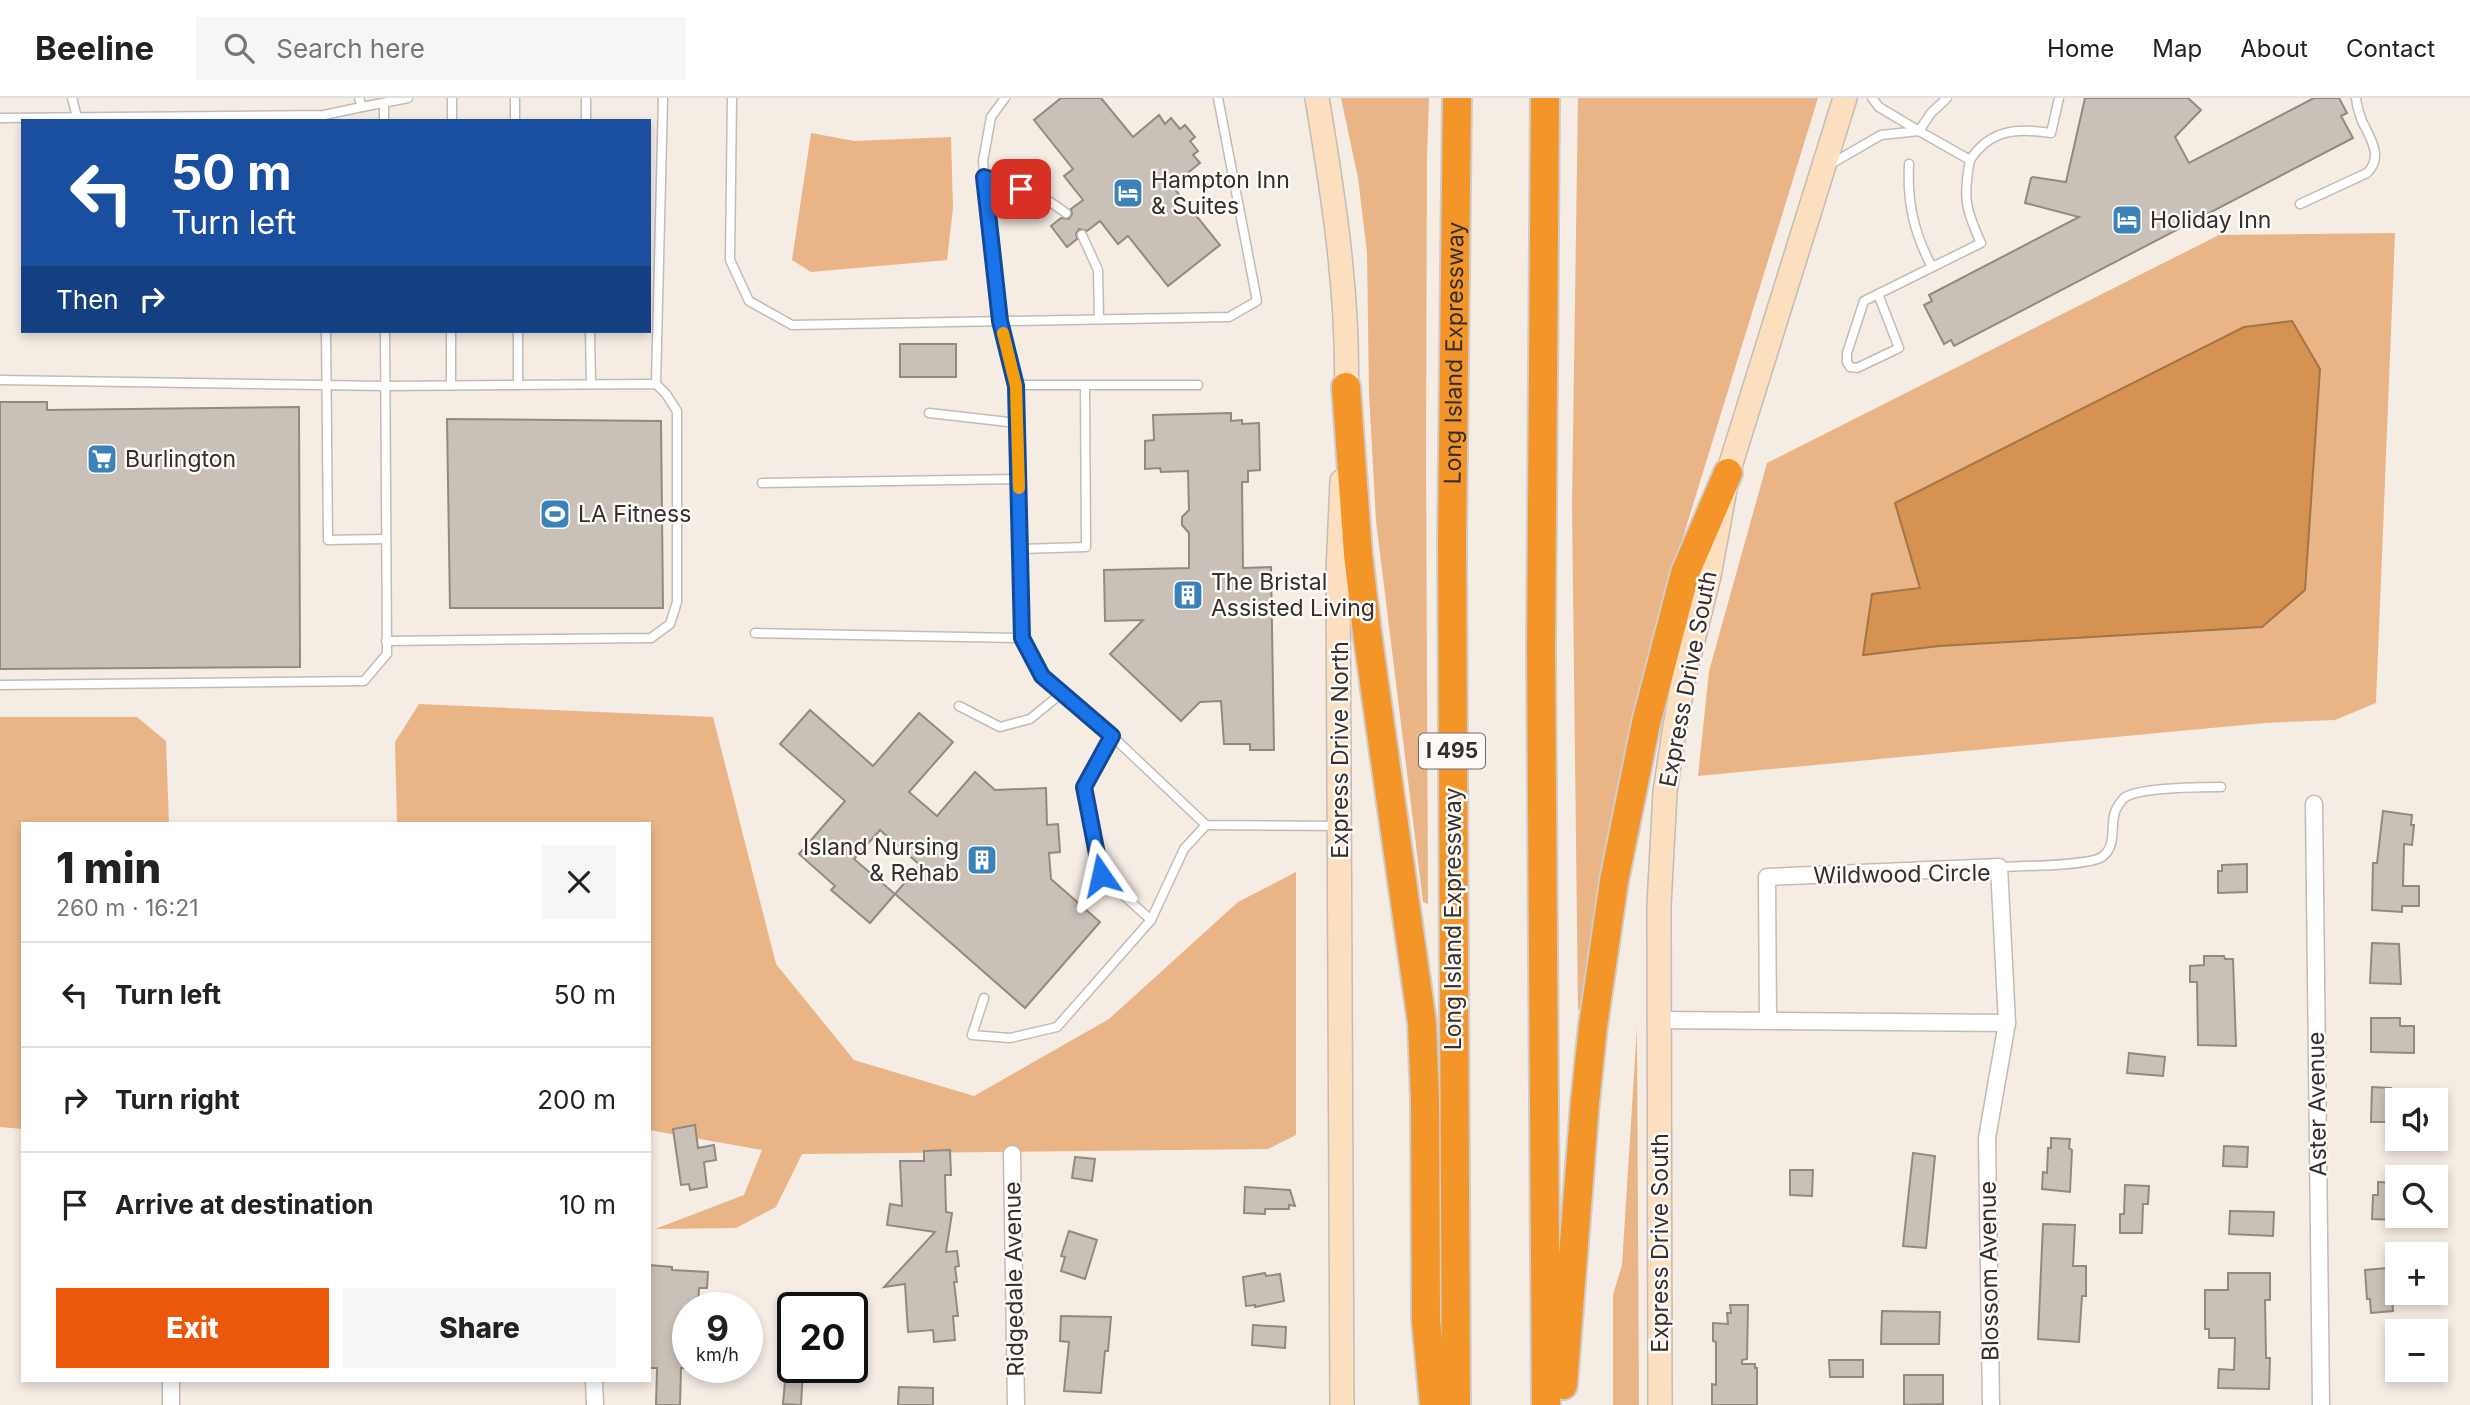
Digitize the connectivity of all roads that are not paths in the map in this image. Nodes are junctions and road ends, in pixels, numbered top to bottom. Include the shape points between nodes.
1 (72, 98) edge
2 (408, 98) edge
3 (452, 98) edge
4 (514, 98) edge
5 (586, 98) edge
6 (663, 98) edge
7 (732, 98) edge
8 (1005, 98) edge
9 (1219, 98) edge
10 (1317, 98) edge
11 (1457, 98) edge
12 (1545, 98) edge
13 (1845, 98) edge
14 (1872, 98) edge
15 (1947, 98) edge
16 (2059, 98) edge
17 (2356, 98) edge
18 (361, 103) edge
19 (384, 104) junction
20 (77, 117) junction
21 (0, 118) edge
22 (324, 118) edge
23 (384, 119) edge
24 (452, 119) edge
25 (515, 119) edge
26 (586, 119) edge
27 (1919, 131) junction
28 (1970, 160) junction
29 (1909, 164) dead end
30 (1823, 167) junction
31 (984, 177) junction
32 (2300, 204) dead end
33 (1066, 214) dead end
34 (1082, 235) dead end
35 (1932, 267) junction
36 (1878, 294) junction
37 (1099, 319) junction
38 (1000, 321) junction
39 (326, 333) edge
40 (385, 333) edge
41 (452, 333) edge
42 (518, 333) edge
43 (590, 333) edge
44 (0, 380) edge
45 (518, 384) junction
46 (591, 384) junction
47 (656, 384) junction
48 (327, 385) junction
49 (451, 385) junction
50 (1085, 385) junction
51 (1198, 385) dead end
52 (385, 386) junction
53 (1016, 386) junction
54 (1346, 387) junction
55 (929, 413) dead end
56 (1017, 423) junction
57 (1728, 473) junction
58 (1018, 479) junction
59 (762, 483) dead end
60 (386, 539) junction
61 (1020, 549) junction
62 (755, 633) dead end
63 (1022, 638) junction
64 (386, 641) junction
65 (0, 685) edge
66 (1062, 693) junction
67 (959, 706) dead end
68 (1112, 736) junction
69 (2221, 787) dead end
70 (2314, 804) dead end
71 (1206, 825) junction
72 (1340, 826) junction
73 (2000, 867) junction
74 (1151, 920) junction
75 (984, 998) dead end
76 (1659, 1020) junction
77 (1769, 1021) junction
78 (2007, 1023) junction
79 (1987, 1138) joint
80 (1012, 1154) dead end
81 (171, 1382) edge
82 (594, 1382) edge
83 (172, 1405) edge
84 (595, 1405) edge
85 (1016, 1405) edge
86 (1342, 1405) edge
87 (1434, 1405) edge
88 (1456, 1405) edge
89 (1546, 1405) edge
90 (1561, 1405) edge
91 (1660, 1405) edge
92 (1991, 1405) edge
93 (2321, 1405) edge

1 - 20 lane
2 - 19 lane
3 - 24 lane
4 - 25 lane
5 - 26 lane
6 - 47 lane
7 - 38 lane via 730,260 749,301 792,324
8 - 31 lane via 991,117
9 - 37 lane via 1257,301 1229,317
10 - 54 main road, Express Drive North via 1336,212
11 - 88 highway, Long Island Expressway / I 495 via 1452,540
12 - 89 highway via 1541,662
13 - 30 main road, Express Drive South
14 - 27 lane
15 - 27 lane
16 - 28 lane via 2051,133 2013,130 1987,142
17 - 32 lane via 2376,152 2374,166
18 - 19 lane
18 - 22 lane
19 - 23 lane
20 - 21 lane
20 - 22 lane
27 - 28 lane
27 - 30 lane via 1881,135
28 - 35 lane via 1965,204 1981,243
29 - 35 lane via 1910,212
30 - 57 main road, Express Drive South
31 - 33 lane via 1039,194
31 - 38 lane
34 - 37 lane via 1098,270
35 - 36 lane
36 - 36 lane via 1864,302 1847,353 1850,367 1857,369 1899,348
37 - 38 lane
38 - 53 lane
39 - 48 lane
40 - 52 lane
41 - 49 lane
42 - 45 lane
43 - 46 lane
44 - 48 lane
45 - 46 lane
45 - 49 lane
46 - 47 lane
47 - 64 lane via 677,411 677,601 670,624 652,638
48 - 52 lane
48 - 60 lane via 328,540
49 - 52 lane
50 - 51 lane
50 - 53 lane
50 - 61 lane via 1086,547
52 - 60 lane
53 - 56 lane
54 - 72 main road, Express Drive North via 1338,573
54 - 87 highway via 1362,593 1422,1023 1426,1320
55 - 56 lane
56 - 58 lane
57 - 76 main road, Express Drive South via 1665,792
57 - 90 highway via 1685,573 1646,723 1614,881 1587,1089
58 - 59 lane
58 - 61 lane
60 - 64 lane
61 - 63 lane
62 - 63 lane
63 - 66 lane via 1042,676
64 - 65 lane via 387,654 364,681
66 - 67 lane via 1030,719 1000,727
66 - 68 lane
68 - 71 lane
68 - 74 lane via 1084,787 1101,875
69 - 73 lane via 2143,792 2124,798 2115,811 2109,849 2100,858
70 - 93 street, Aster Avenue
71 - 72 lane
71 - 74 lane via 1184,849
72 - 86 main road, Express Drive North
73 - 77 street, Wildwood Circle via 1767,877
73 - 78 street, Wildwood Circle
74 - 75 lane via 1057,1027 1010,1038 972,1035
76 - 77 street
76 - 91 main road, Express Drive South
77 - 78 street
78 - 79 street, Wildwood Circle
79 - 92 street, Blossom Avenue
80 - 85 street, Ridgedale Avenue
81 - 83 street
82 - 84 street

